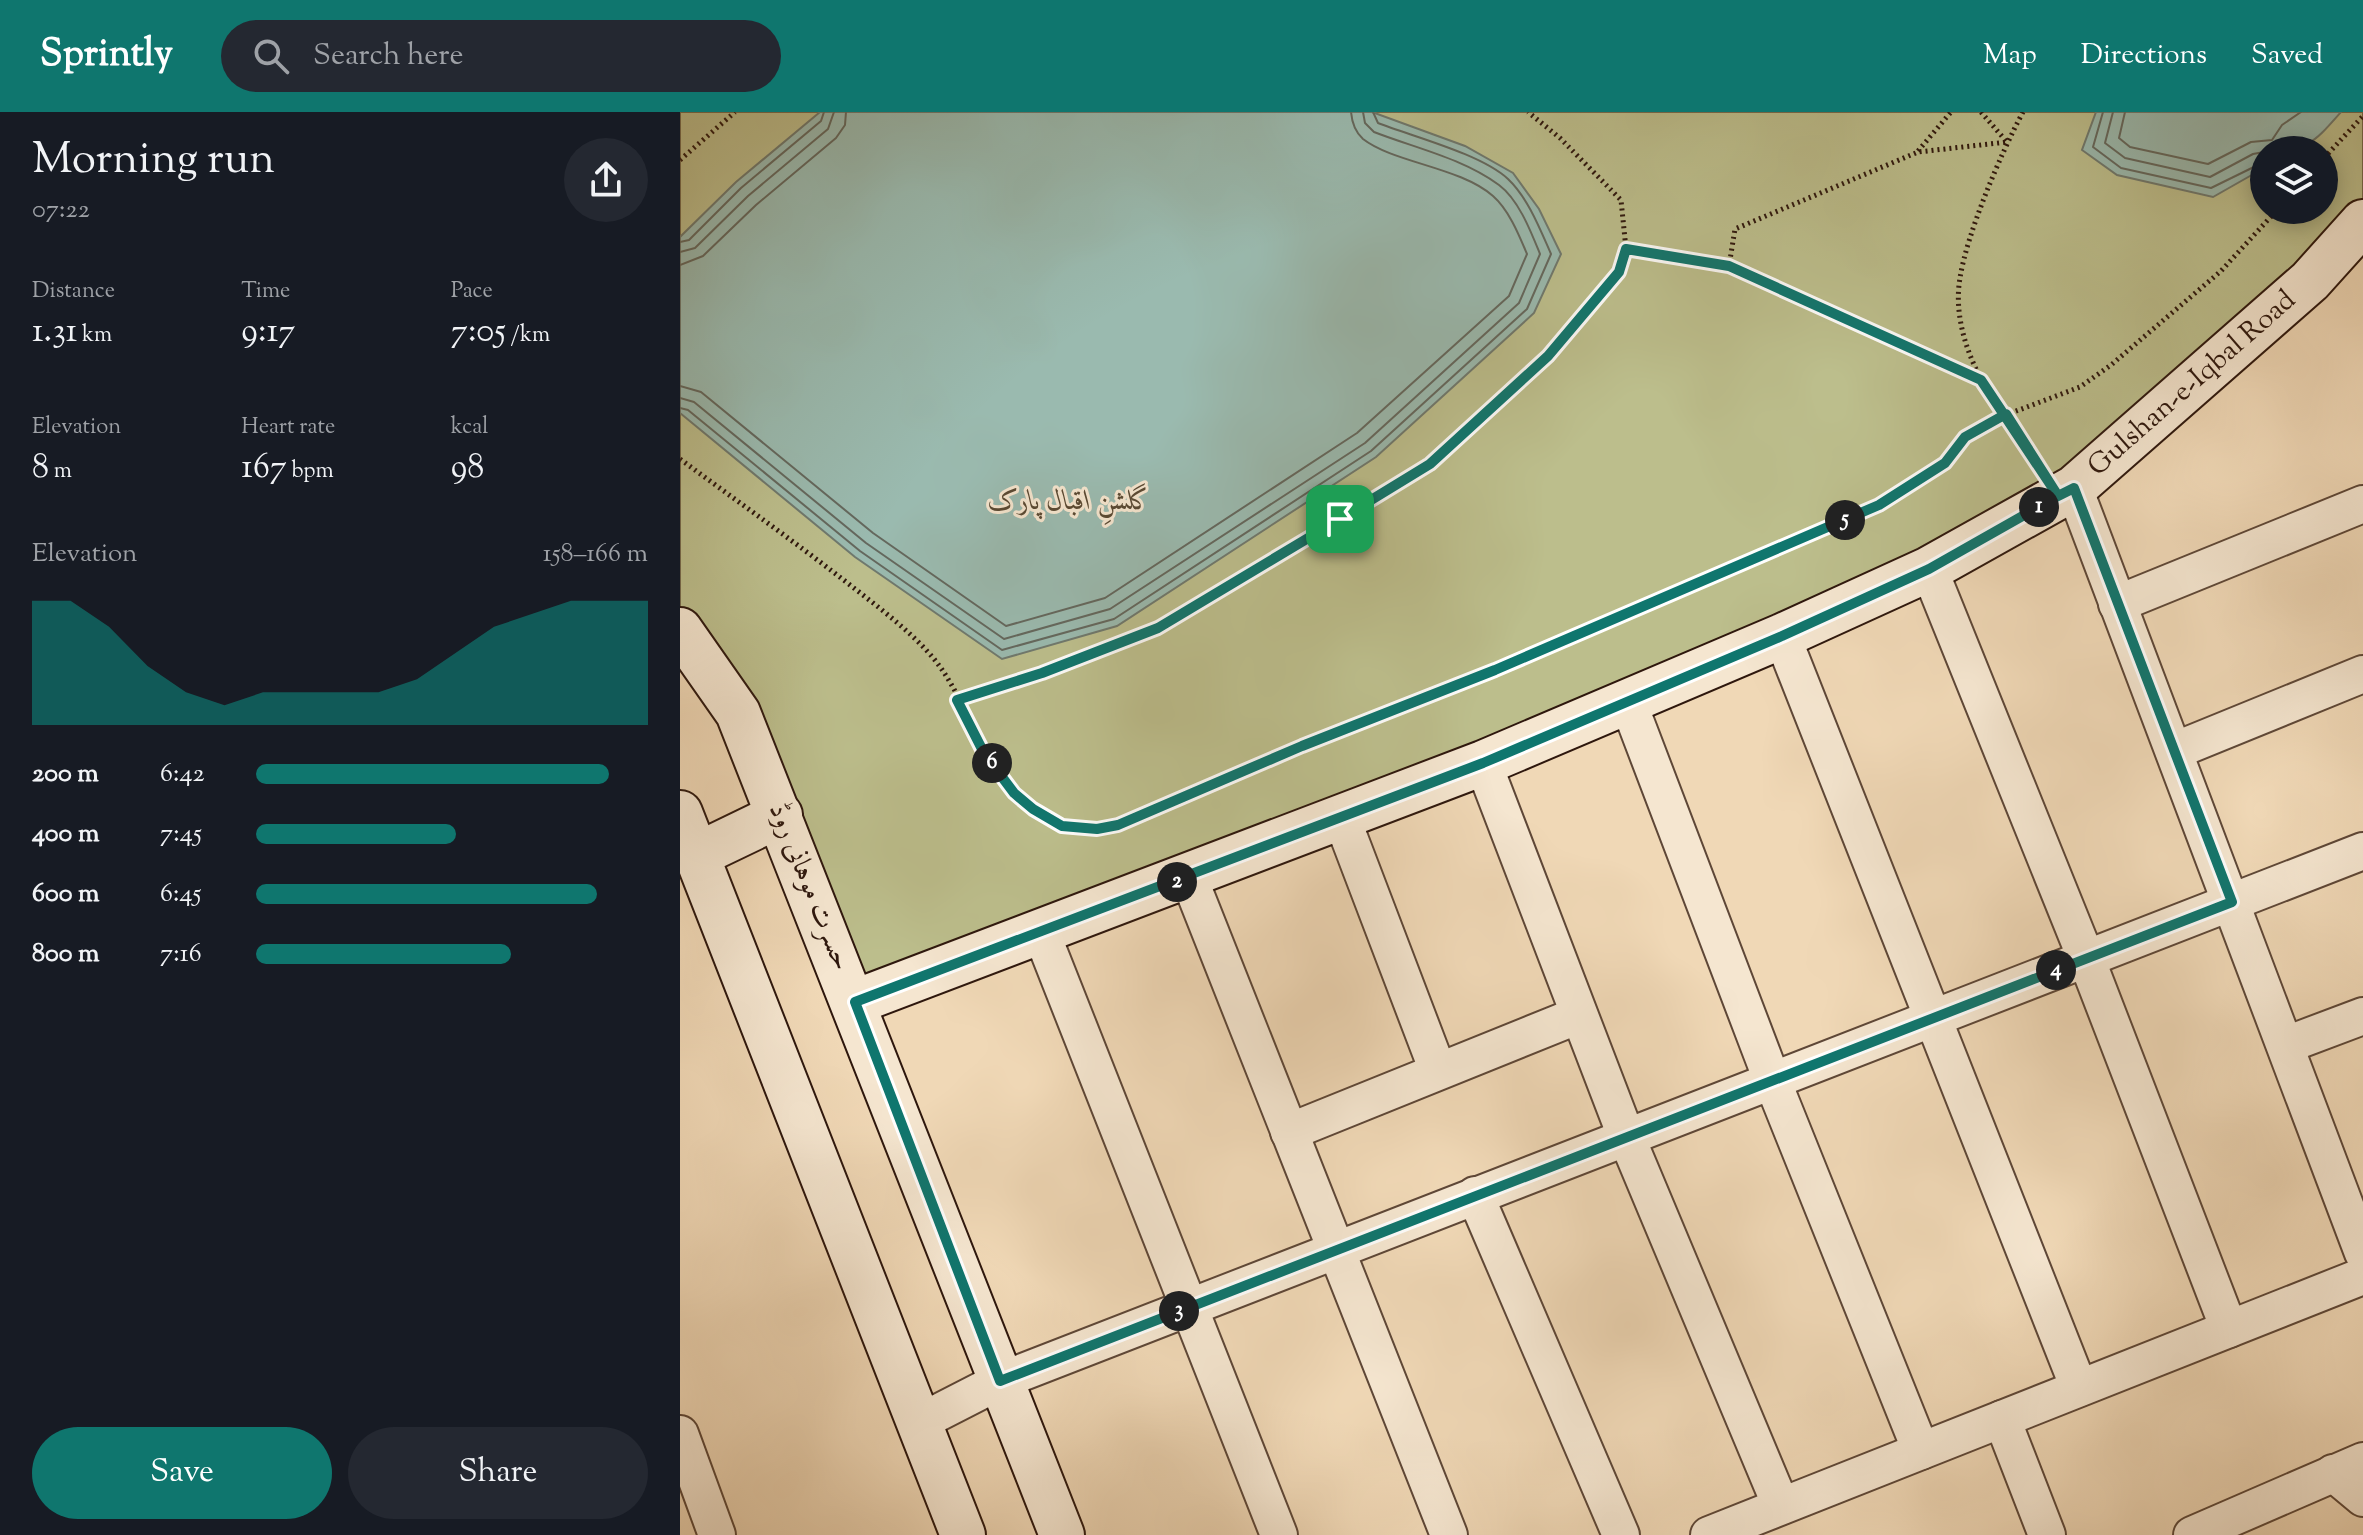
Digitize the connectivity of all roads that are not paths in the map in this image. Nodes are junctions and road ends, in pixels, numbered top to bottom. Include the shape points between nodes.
1 (2363, 222) edge
2 (2066, 492) junction
3 (2363, 504) edge
4 (1929, 569) junction
5 (2117, 604) junction
6 (680, 630) edge
7 (1782, 636) junction
8 (2363, 674) edge
9 (1628, 702) junction
10 (2174, 751) junction
11 (1483, 763) junction
12 (680, 813) edge
13 (780, 815) junction
14 (1342, 819) junction
15 (2363, 851) edge
16 (697, 855) junction
17 (1189, 878) junction
18 (2232, 902) junction
19 (1041, 932) junction
20 (2086, 958) junction
21 (855, 1002) junction
22 (1579, 1015) junction
23 (2363, 1016) edge
24 (1931, 1018) junction
25 (2286, 1045) junction
26 (1438, 1071) junction
27 (1772, 1080) junction
28 (1289, 1132) junction
29 (1626, 1136) junction
30 (1475, 1195) junction
31 (1336, 1249) junction
32 (2363, 1253) edge
33 (2363, 1276) edge
34 (1189, 1307) junction
35 (2229, 1329) junction
36 (1000, 1381) junction
37 (2079, 1388) junction
38 (2002, 1419) junction
39 (920, 1422) junction
40 (680, 1434) edge
41 (1921, 1451) junction
42 (2348, 1467) edge
43 (2363, 1498) edge
44 (1781, 1506) junction
45 (717, 1535) edge
46 (963, 1535) edge
47 (1062, 1535) edge
48 (1279, 1535) edge
49 (1449, 1535) edge
50 (1621, 1535) edge
51 (1709, 1535) edge
52 (2047, 1535) edge
53 (2192, 1535) edge

1 - 2 street, Gulshan-e-Iqbal Road via 2310,281
2 - 4 street, Gulshan-e-Iqbal Road
2 - 5 street
3 - 5 street
4 - 7 street, Gulshan-e-Iqbal Road
4 - 20 street
5 - 10 street
6 - 13 street, حسرت موہانی روڈ via 738,713
7 - 9 street, Gulshan-e-Iqbal Road
7 - 24 street
8 - 10 street
9 - 11 street, Gulshan-e-Iqbal Road
9 - 27 street
10 - 18 street
11 - 14 street, Gulshan-e-Iqbal Road
11 - 22 street
12 - 16 street
13 - 16 street
13 - 21 street, حسرت موہانی روڈ
14 - 17 street, Gulshan-e-Iqbal Road
14 - 26 street
15 - 18 street
16 - 39 street
17 - 19 street, Gulshan-e-Iqbal Road
17 - 28 street
18 - 20 street
18 - 25 street
19 - 21 street, Gulshan-e-Iqbal Road
19 - 34 street
20 - 24 street
20 - 35 street
21 - 36 street, حسرت موہانی روڈ
22 - 26 street
22 - 29 street
23 - 25 street
24 - 27 street
24 - 37 street
25 - 32 street
26 - 28 street
27 - 29 street
27 - 41 street
28 - 31 street
29 - 30 street
29 - 44 street
30 - 31 street
30 - 50 street
31 - 34 street
31 - 49 street
33 - 35 street
34 - 36 street
34 - 48 street
35 - 37 street
36 - 39 street
36 - 47 street, حسرت موہانی روڈ
37 - 38 street
38 - 41 street
38 - 52 street
39 - 46 street
40 - 45 street
41 - 44 street
42 - 43 street
42 - 53 street
44 - 51 street

